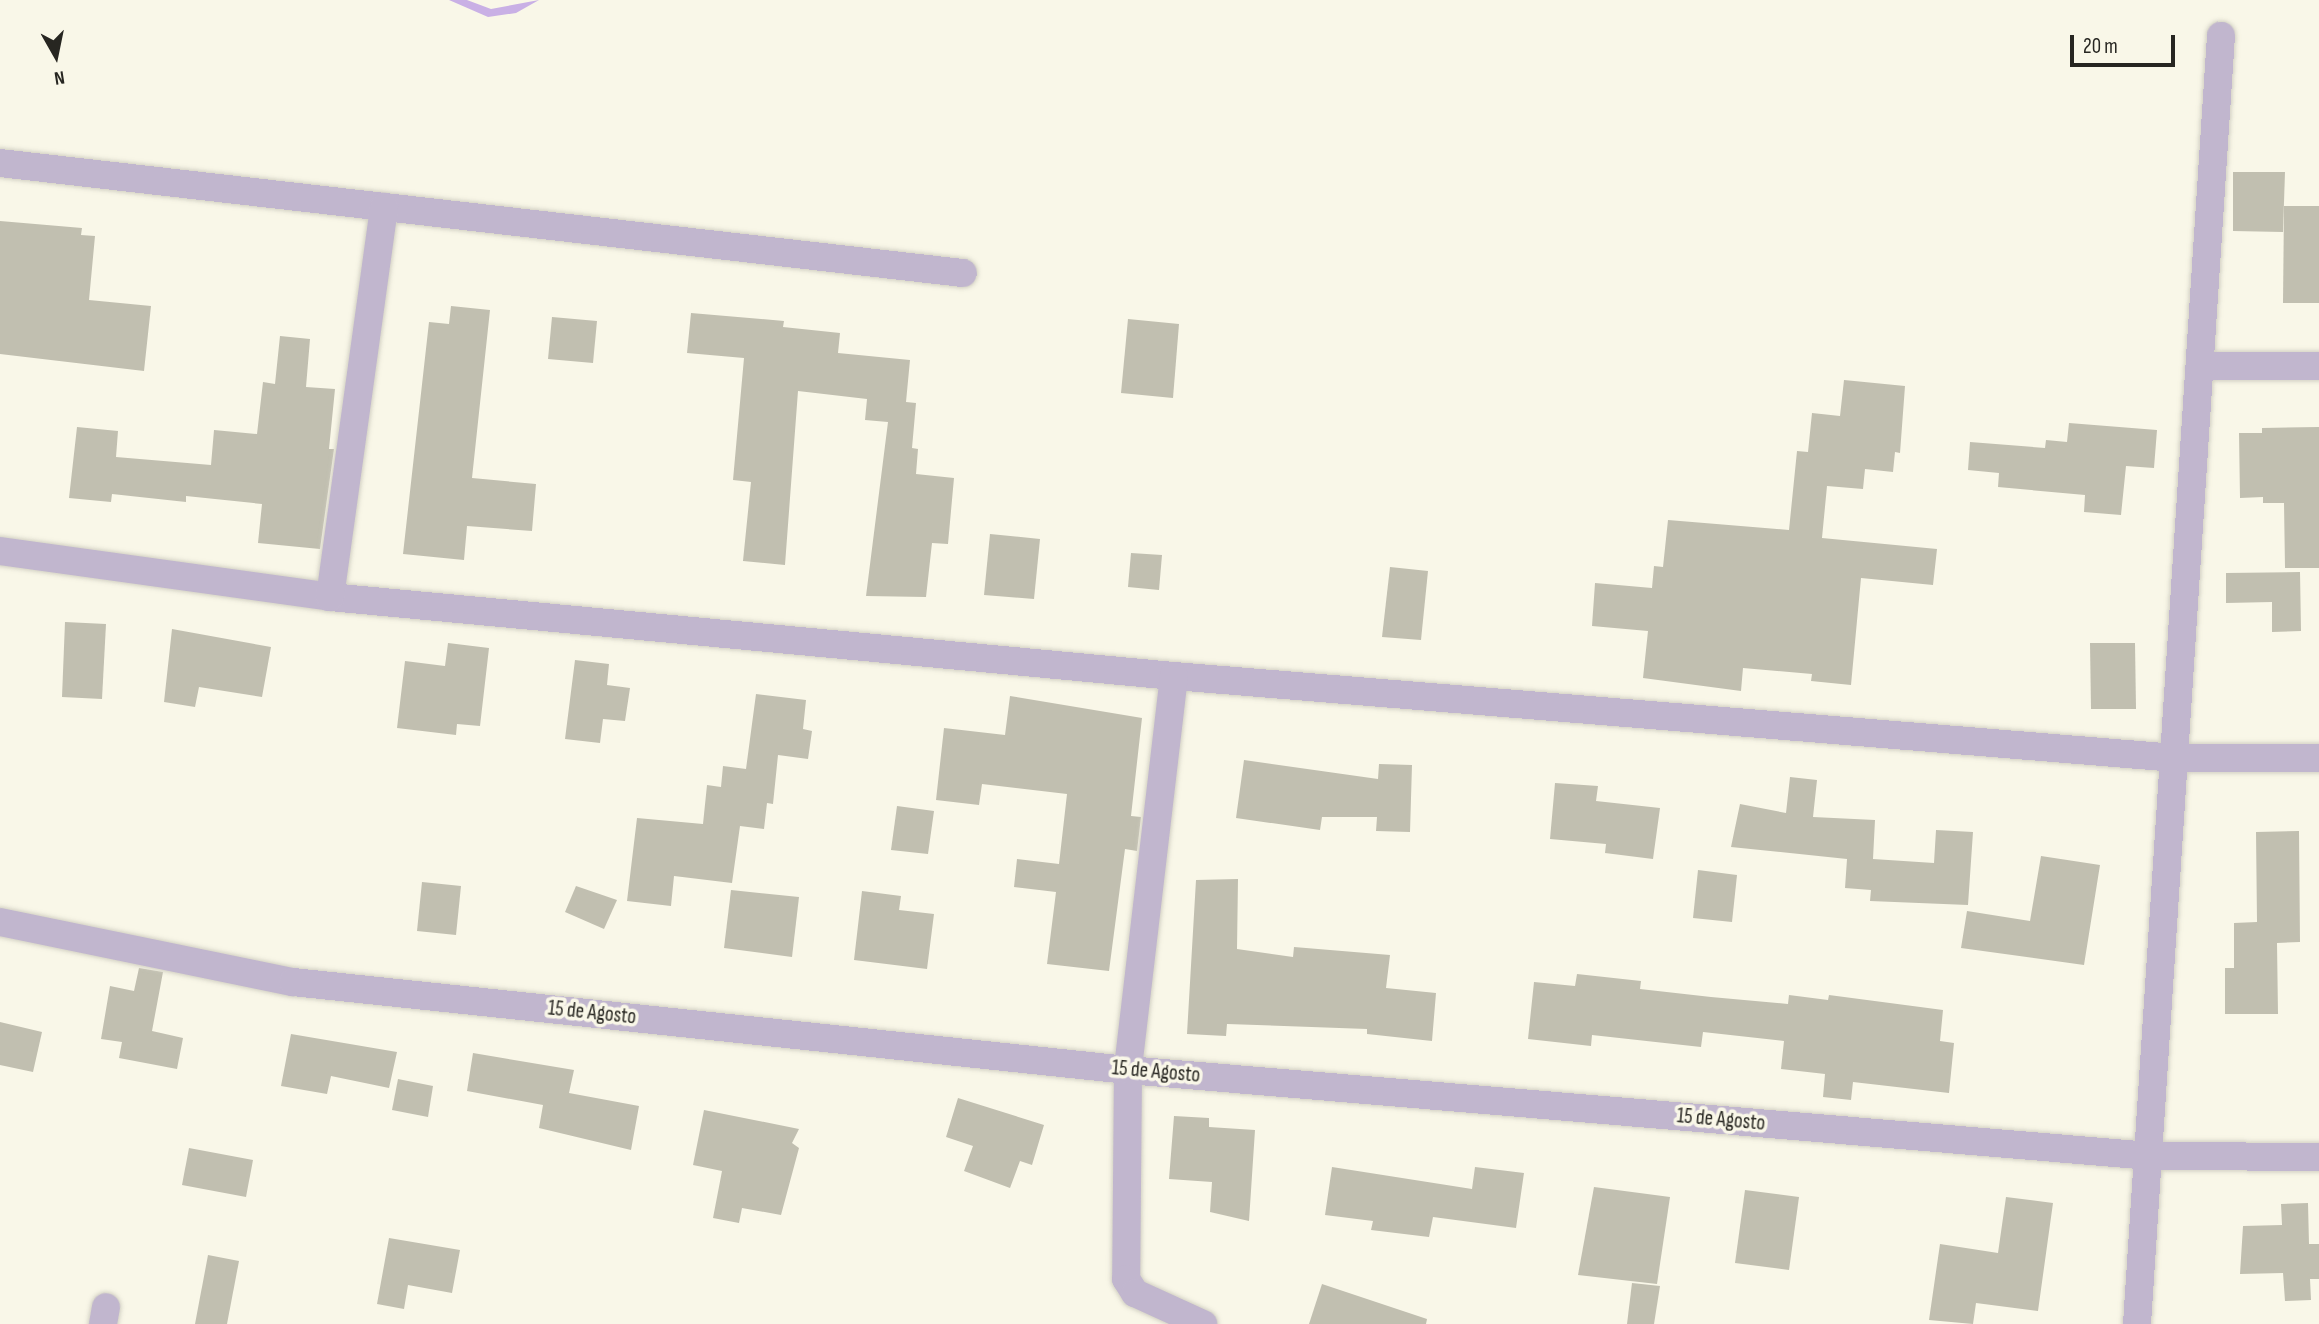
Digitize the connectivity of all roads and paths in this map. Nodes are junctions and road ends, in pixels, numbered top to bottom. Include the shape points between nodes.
1 (2221, 36) dead end
2 (0, 163) edge
3 (384, 207) junction
4 (963, 273) dead end
5 (2203, 366) junction
6 (2319, 366) edge
7 (0, 551) edge
8 (330, 597) junction
9 (1174, 676) junction
10 (2175, 758) junction
11 (2319, 758) edge
12 (0, 922) edge
13 (1128, 1070) junction
14 (2150, 1156) junction
15 (2319, 1157) edge
16 (1203, 1324) edge
17 (2137, 1324) edge

1 - 5 street
2 - 3 street
3 - 4 street
3 - 8 street
5 - 6 street
5 - 10 street
7 - 8 street
8 - 9 street
9 - 10 street
9 - 13 street
10 - 11 street
10 - 14 street
12 - 13 street, 15 de Agosto via 293,982
13 - 14 street, 15 de Agosto
13 - 16 street via 1126,1279 1135,1293
14 - 15 street, 15 de Agosto
14 - 17 street

